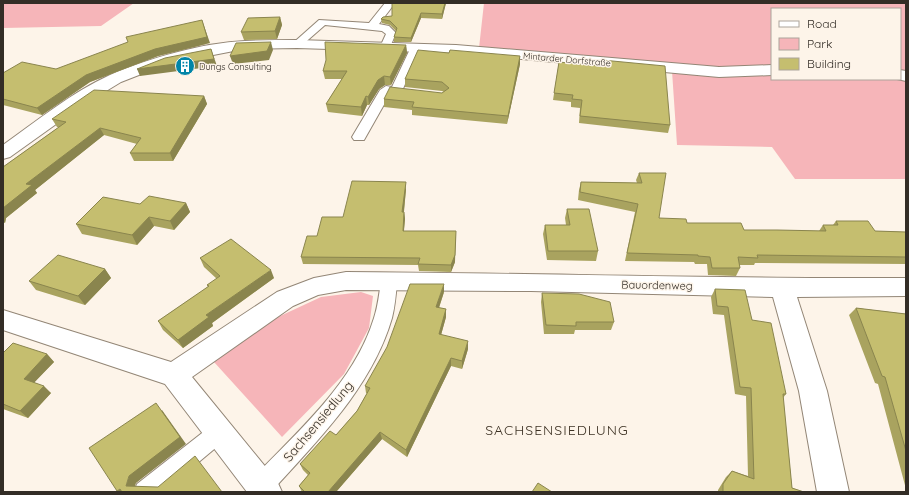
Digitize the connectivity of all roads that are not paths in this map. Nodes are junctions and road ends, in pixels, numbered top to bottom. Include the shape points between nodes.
1 (390, 3) edge
2 (373, 25) junction
3 (297, 44) junction
4 (386, 45) junction
5 (416, 47) junction
6 (771, 70) edge
7 (396, 91) junction
8 (411, 93) edge
9 (359, 137) dead end
10 (3, 153) edge
11 (389, 282) junction
12 (906, 287) edge
13 (782, 288) junction
14 (3, 320) edge
15 (174, 375) junction
16 (218, 433) junction
17 (264, 489) edge
18 (145, 492) edge
19 (833, 492) edge

1 - 2 lane
2 - 3 lane via 323,22
2 - 4 lane via 385,28 391,33
3 - 4 street, Mintarder Dorfstraße
3 - 10 street, Mintarder Dorfstraße via 230,47 162,62 115,79 74,102
4 - 5 street, Mintarder Dorfstraße
5 - 6 street, Mintarder Dorfstraße via 456,48 719,72
5 - 7 lane
7 - 8 lane
7 - 9 lane via 386,90
11 - 13 street, Bauordenweg via 531,282
11 - 15 street via 346,281 314,287 285,299
11 - 17 lane, Sachsensiedlung via 382,324 360,370 332,409
12 - 13 street, Bauordenweg
13 - 19 street via 813,391
14 - 15 street
15 - 16 street, Sachsensiedlung
16 - 17 street, Sachsensiedlung
16 - 18 lane

